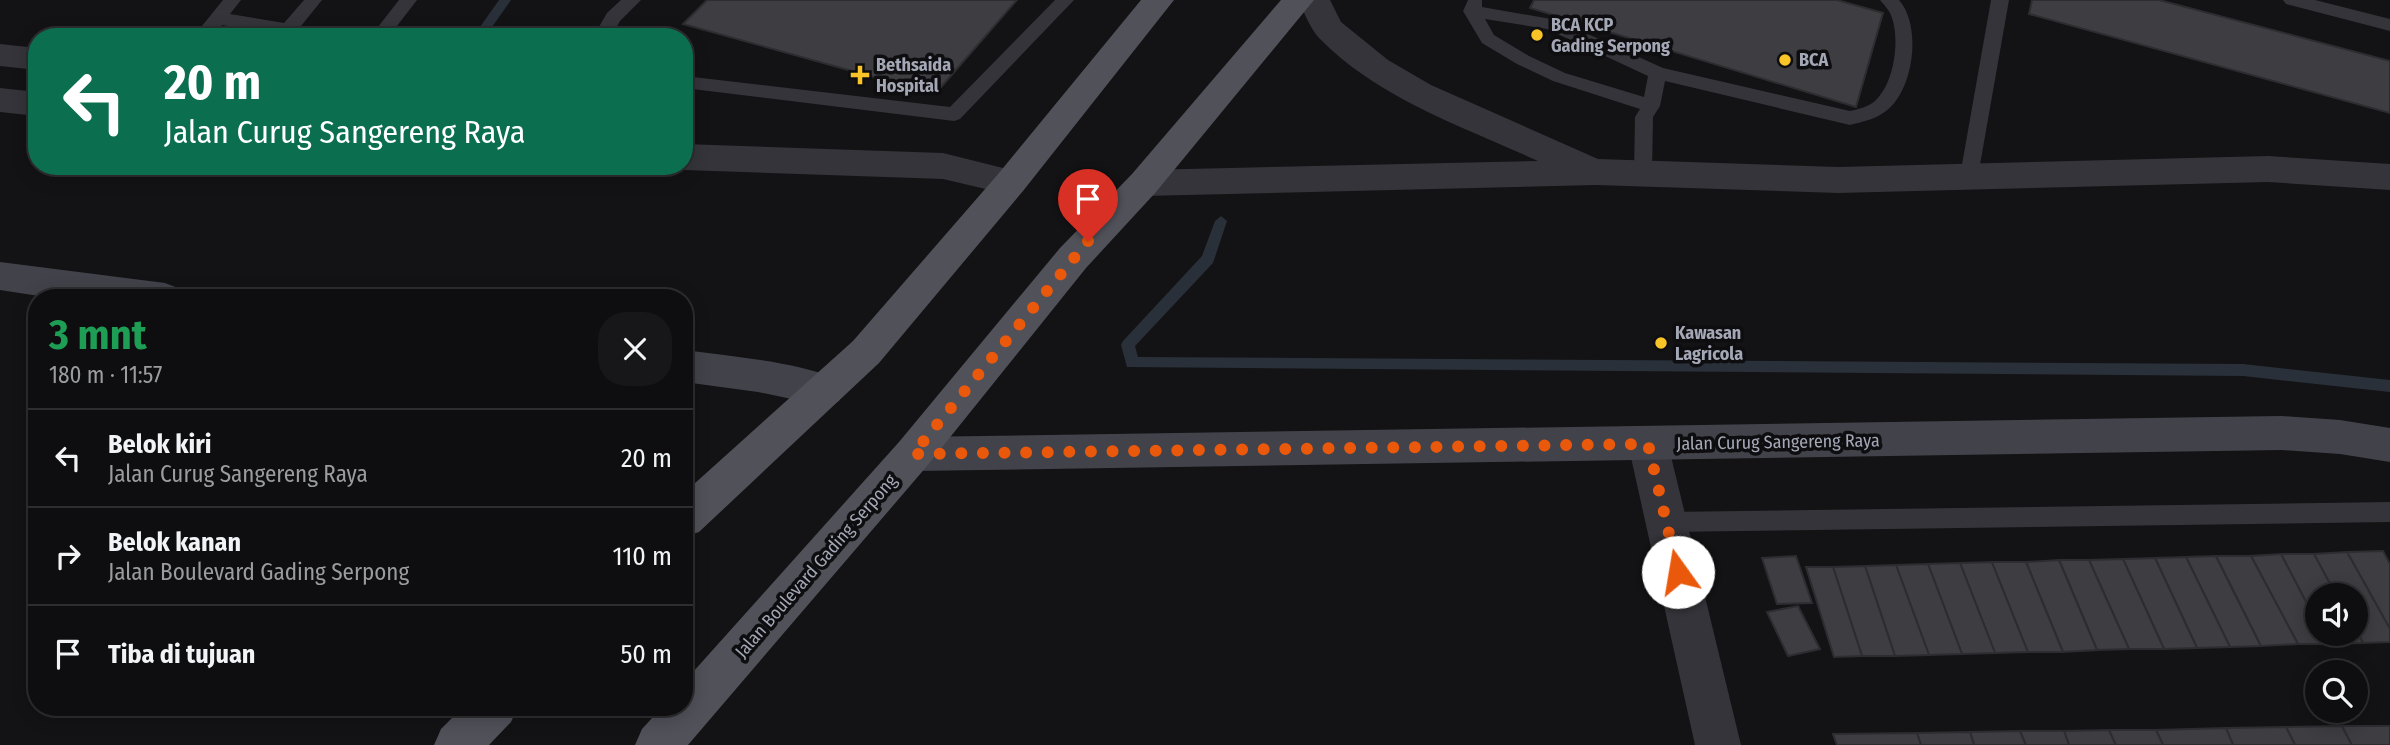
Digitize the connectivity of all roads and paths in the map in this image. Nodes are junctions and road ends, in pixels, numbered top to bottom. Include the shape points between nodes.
1 (232, 0) edge
2 (313, 0) edge
3 (408, 0) edge
4 (632, 0) edge
5 (1065, 0) edge
6 (1158, 0) edge
7 (1298, 0) edge
8 (1314, 0) edge
9 (1889, 0) edge
10 (2000, 0) edge
11 (2292, 0) edge
12 (1474, 6) edge
13 (217, 18) junction
14 (2390, 25) edge
15 (209, 28) edge
16 (248, 28) edge
17 (290, 28) edge
18 (386, 28) edge
19 (607, 28) edge
20 (0, 55) edge
21 (28, 58) edge
22 (1658, 73) junction
23 (693, 83) edge
24 (0, 100) edge
25 (28, 103) edge
26 (1651, 106) junction
27 (693, 157) edge
28 (1596, 172) junction
29 (1643, 173) junction
30 (1969, 176) junction
31 (2390, 177) edge
32 (1011, 182) junction
33 (1144, 183) junction
34 (0, 276) edge
35 (98, 289) edge
36 (693, 367) edge
37 (825, 390) junction
38 (1648, 444) junction
39 (2390, 445) edge
40 (913, 454) junction
41 (693, 511) edge
42 (2390, 512) edge
43 (1666, 522) junction
44 (693, 705) edge
45 (486, 716) edge
46 (683, 716) edge
47 (457, 745) edge
48 (658, 745) edge
49 (1718, 745) edge

1 - 13 lane
2 - 17 lane
3 - 18 lane
4 - 19 lane
5 - 23 lane via 954,114
6 - 32 main road
7 - 33 main road, Jalan Boulevard Gading Serpong
8 - 28 street via 1329,29 1377,68 1419,93
9 - 22 lane via 1897,6 1904,28 1900,74 1884,104 1869,113 1850,118
10 - 30 lane
11 - 14 lane
12 - 22 lane via 1551,24
12 - 26 lane via 1488,39 1523,60
13 - 15 lane
13 - 16 lane
20 - 21 street
22 - 26 lane
24 - 25 street
26 - 29 lane via 1644,117
27 - 32 street via 943,166
28 - 29 street
28 - 33 street
29 - 30 street via 1838,180
30 - 31 street via 2268,169
32 - 37 main road via 866,352
33 - 40 main road, Jalan Boulevard Gading Serpong via 1073,258
34 - 35 main road
36 - 37 main road
37 - 41 main road
38 - 39 main road, Jalan Curug Sangereng Raya via 2282,433
38 - 40 main road, Jalan Curug Sangereng Raya
38 - 43 street
40 - 44 main road, Jalan Boulevard Gading Serpong
42 - 43 lane
43 - 49 street
45 - 47 main road
46 - 48 main road, Jalan Boulevard Gading Serpong

